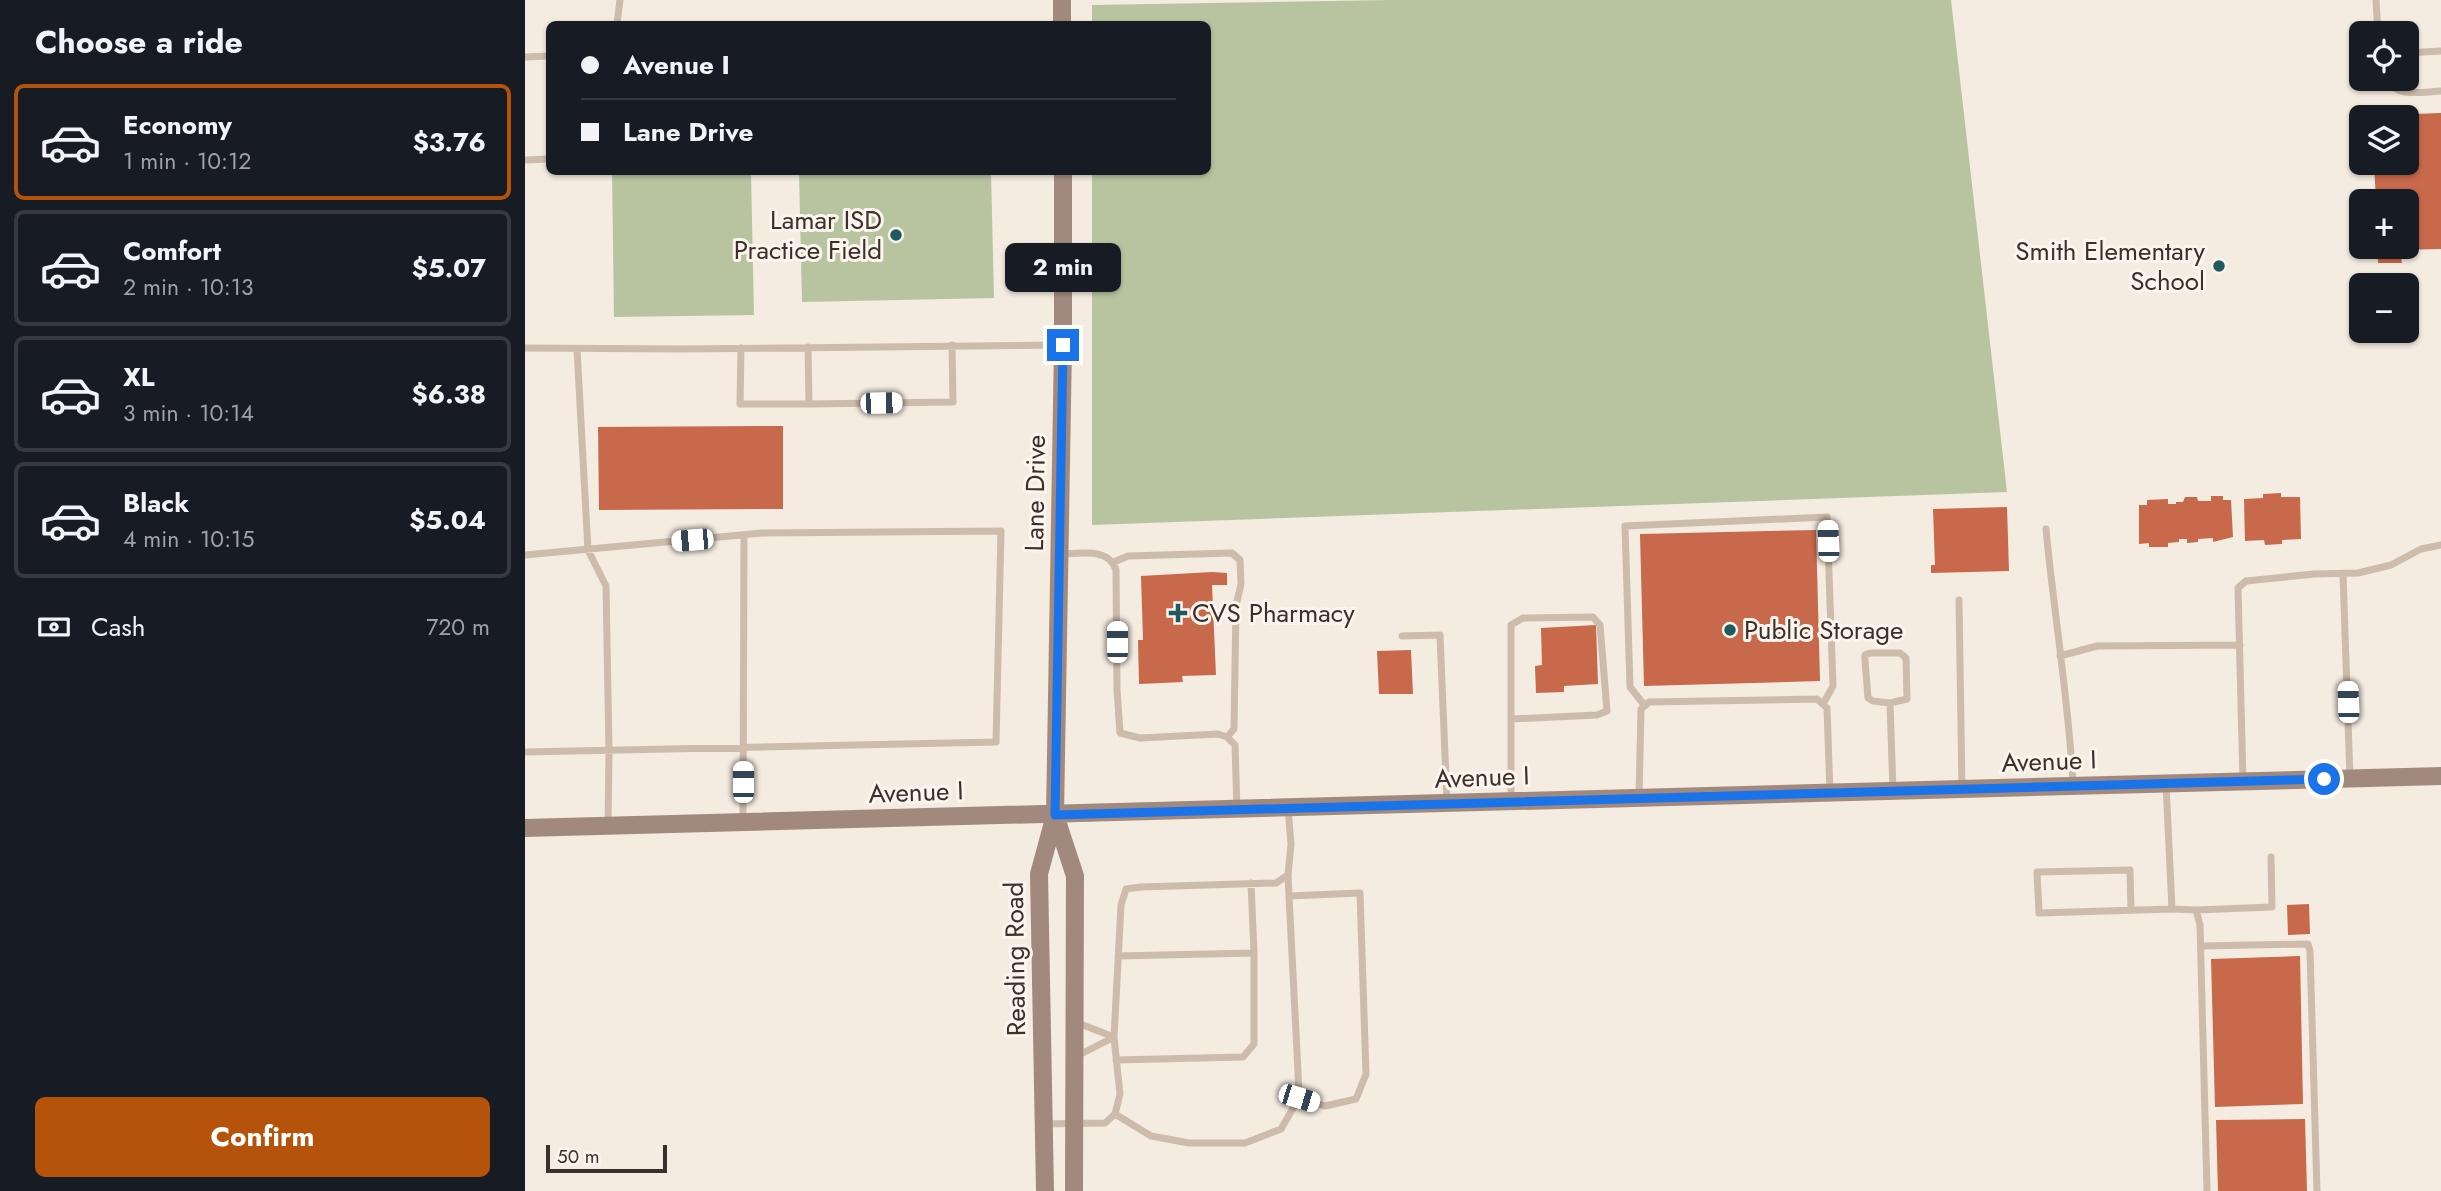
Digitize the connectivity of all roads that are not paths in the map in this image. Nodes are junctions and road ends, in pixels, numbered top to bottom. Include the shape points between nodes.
1 (620, 0) edge
2 (1062, 0) edge
3 (2376, 0) edge
4 (617, 21) edge
5 (1062, 21) edge
6 (2377, 21) edge
7 (2441, 51) edge
8 (2419, 52) edge
9 (546, 56) edge
10 (525, 57) edge
11 (2400, 91) edge
12 (2441, 92) edge
13 (525, 159) edge
14 (546, 159) edge
15 (1063, 175) edge
16 (952, 345) junction
17 (1063, 345) junction
18 (808, 347) junction
19 (525, 348) edge
20 (741, 348) junction
21 (577, 349) junction
22 (809, 404) junction
23 (2046, 529) dead end
24 (744, 535) junction
25 (2441, 545) edge
26 (588, 550) junction
27 (1060, 554) junction
28 (525, 555) edge
29 (1114, 562) junction
30 (2343, 574) junction
31 (1959, 600) dead end
32 (1402, 636) dead end
33 (2240, 645) junction
34 (2060, 656) junction
35 (1891, 703) junction
36 (1823, 704) junction
37 (1644, 706) junction
38 (1511, 719) junction
39 (1227, 737) junction
40 (743, 748) junction
41 (609, 751) junction
42 (525, 752) edge
43 (2441, 776) edge
44 (2350, 779) junction
45 (2243, 782) junction
46 (2166, 784) junction
47 (2073, 786) junction
48 (1962, 790) junction
49 (1893, 792) junction
50 (1830, 793) junction
51 (1639, 799) junction
52 (1511, 802) junction
53 (1447, 804) junction
54 (1288, 808) junction
55 (1237, 810) junction
56 (1055, 815) junction
57 (743, 823) junction
58 (608, 826) junction
59 (525, 828) edge
60 (2271, 857) dead end
61 (1288, 875) junction
62 (1251, 883) junction
63 (1289, 896) junction
64 (2172, 908) junction
65 (2131, 910) junction
66 (2196, 910) junction
67 (2201, 946) junction
68 (1254, 953) junction
69 (1118, 956) junction
70 (1074, 1021) junction
71 (1114, 1037) junction
72 (1073, 1058) junction
73 (1116, 1060) junction
74 (1299, 1098) junction
75 (1115, 1114) junction
76 (1043, 1124) junction
77 (1073, 1124) junction
78 (1045, 1191) edge
79 (1074, 1191) edge
80 (2207, 1191) edge
81 (2317, 1191) edge

1 - 4 lane
2 - 5 main road
3 - 6 lane
7 - 8 lane
9 - 10 lane
11 - 12 lane
13 - 14 lane
15 - 17 main road, Lane Drive
16 - 17 lane
16 - 18 lane
16 - 22 lane via 953,402
17 - 27 main road, Lane Drive
18 - 20 lane
18 - 22 lane
19 - 21 lane
20 - 21 lane
20 - 22 lane via 740,404
21 - 26 lane
23 - 34 lane
24 - 26 lane
24 - 40 lane
24 - 40 lane via 1001,531 996,742
25 - 30 lane via 2421,549 2391,565
26 - 28 lane
26 - 41 lane via 606,586
27 - 29 lane via 1099,554
27 - 56 main road, Lane Drive
29 - 39 lane via 1120,733 1140,738
29 - 39 lane via 1128,556 1238,555 1241,584 1236,606 1234,729
30 - 33 lane via 2246,581 2238,587
30 - 44 lane
31 - 48 lane
32 - 53 lane via 1440,635
33 - 34 lane via 2097,646
33 - 45 lane
34 - 47 lane
35 - 35 lane via 1868,698 1865,655 1900,653 1906,658 1907,699
35 - 49 lane
36 - 37 lane via 1817,699 1649,702
36 - 37 lane via 1833,685 1827,517 1625,526 1630,687
36 - 50 lane via 1827,708
37 - 51 lane
38 - 38 lane via 1511,625 1523,618 1593,617 1599,625 1607,711
38 - 52 lane
39 - 55 lane via 1235,745
40 - 41 lane
40 - 57 lane
41 - 42 lane
41 - 58 lane
43 - 44 main road, Avenue I
44 - 45 main road, Avenue I
45 - 46 main road, Avenue I
46 - 47 main road, Avenue I
46 - 64 lane
47 - 48 main road, Avenue I
48 - 49 main road, Avenue I
49 - 50 main road, Avenue I
50 - 51 main road, Avenue I
51 - 52 main road, Avenue I
52 - 53 main road, Avenue I
53 - 54 main road, Avenue I
54 - 55 main road, Avenue I
54 - 61 lane
55 - 56 main road, Avenue I
56 - 57 main road, Avenue I
56 - 70 main road via 1075,876
56 - 76 main road, Reading Road via 1039,874
57 - 58 main road, Avenue I
58 - 59 main road, Avenue I
60 - 66 lane via 2272,907
61 - 62 lane via 1276,883
61 - 63 lane
62 - 68 lane
62 - 69 lane via 1126,890
63 - 74 lane
63 - 74 lane via 1360,893 1366,1074 1356,1098 1325,1106
64 - 65 lane
64 - 66 lane
65 - 65 lane via 2039,913 2037,872 2130,870
66 - 67 lane
67 - 80 lane
67 - 81 lane via 2308,944
68 - 69 lane
68 - 73 lane via 1254,1044 1243,1056
69 - 71 lane
70 - 71 lane
70 - 72 main road
71 - 72 lane
71 - 73 lane
72 - 77 main road
73 - 75 lane via 1120,1094
74 - 75 lane via 1281,1129 1245,1143 1189,1143 1151,1136
75 - 77 lane via 1105,1123
76 - 77 lane
76 - 78 main road, Reading Road
77 - 79 main road

